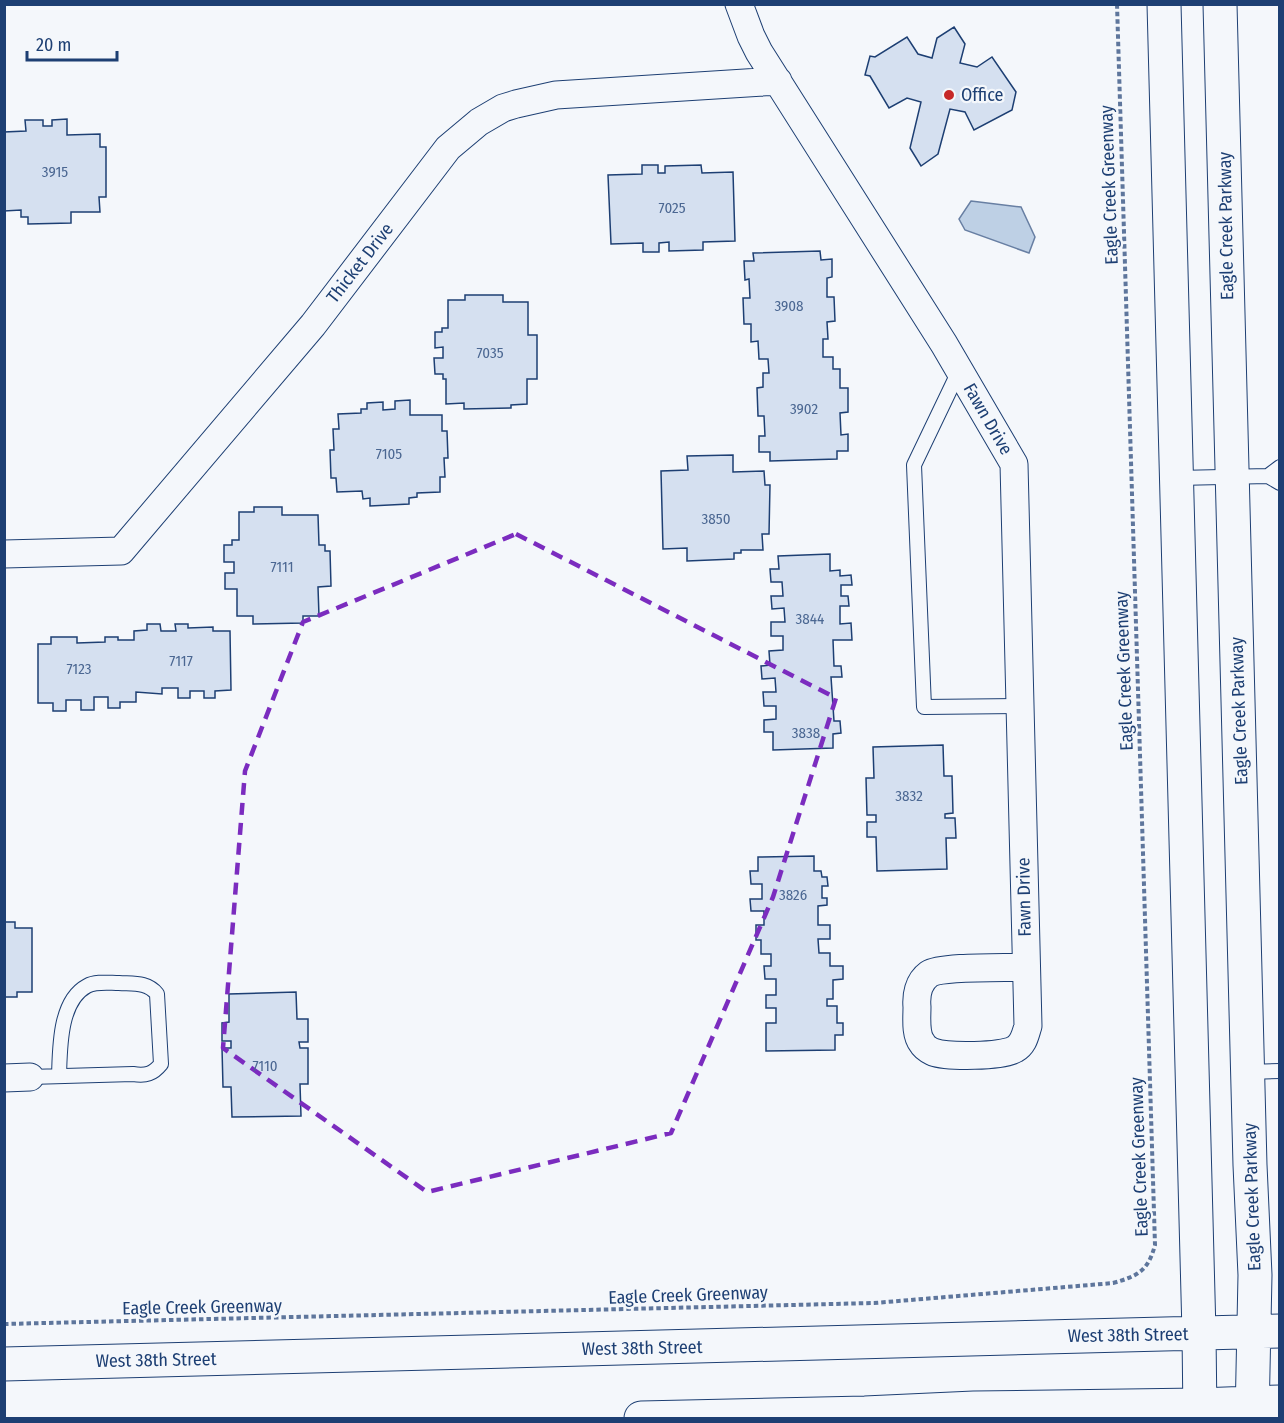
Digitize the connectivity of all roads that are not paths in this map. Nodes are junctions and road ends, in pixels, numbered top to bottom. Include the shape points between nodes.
1 (739, 4) edge
2 (1164, 4) edge
3 (1220, 4) edge
4 (778, 81) junction
5 (959, 371) junction
6 (1280, 467) edge
7 (1233, 477) junction
8 (1177, 478) junction
9 (1274, 480) edge
10 (4, 554) edge
11 (1020, 706) junction
12 (1025, 967) junction
13 (1264, 1071) edge
14 (60, 1076) junction
15 (17, 1078) edge
16 (1266, 1332) edge
17 (1199, 1334) junction
18 (4, 1364) edge
19 (1261, 1408) edge
20 (1200, 1412) edge
21 (642, 1419) edge

1 - 4 street, Fawn Drive via 751,36
2 - 8 main road
3 - 7 main road, Eagle Creek Parkway
4 - 5 street, Fawn Drive
4 - 10 street, Thicket Drive via 549,96 503,108 479,122 448,148 313,325 121,551
5 - 11 street, Fawn Drive via 1014,464
5 - 11 lane via 914,465 924,707
6 - 9 lane
7 - 8 lane
7 - 9 lane
7 - 13 main road, Eagle Creek Parkway
8 - 17 main road
11 - 12 street, Fawn Drive
12 - 12 street, Fawn Drive via 1028,1026 1024,1040 1014,1050 945,1055 930,1051 921,1042 916,998 920,984 929,974
13 - 16 main road, Eagle Creek Parkway via 1254,1275
14 - 14 lane via 145,1076 155,1072 161,1064 157,994 151,986 95,983 85,987 71,1001 60,1034
14 - 15 lane
16 - 17 main road, West 38th Street
16 - 19 main road, Eagle Creek Parkway
17 - 18 main road, West 38th Street
17 - 20 main road
19 - 20 main road
20 - 21 main road via 974,1408

